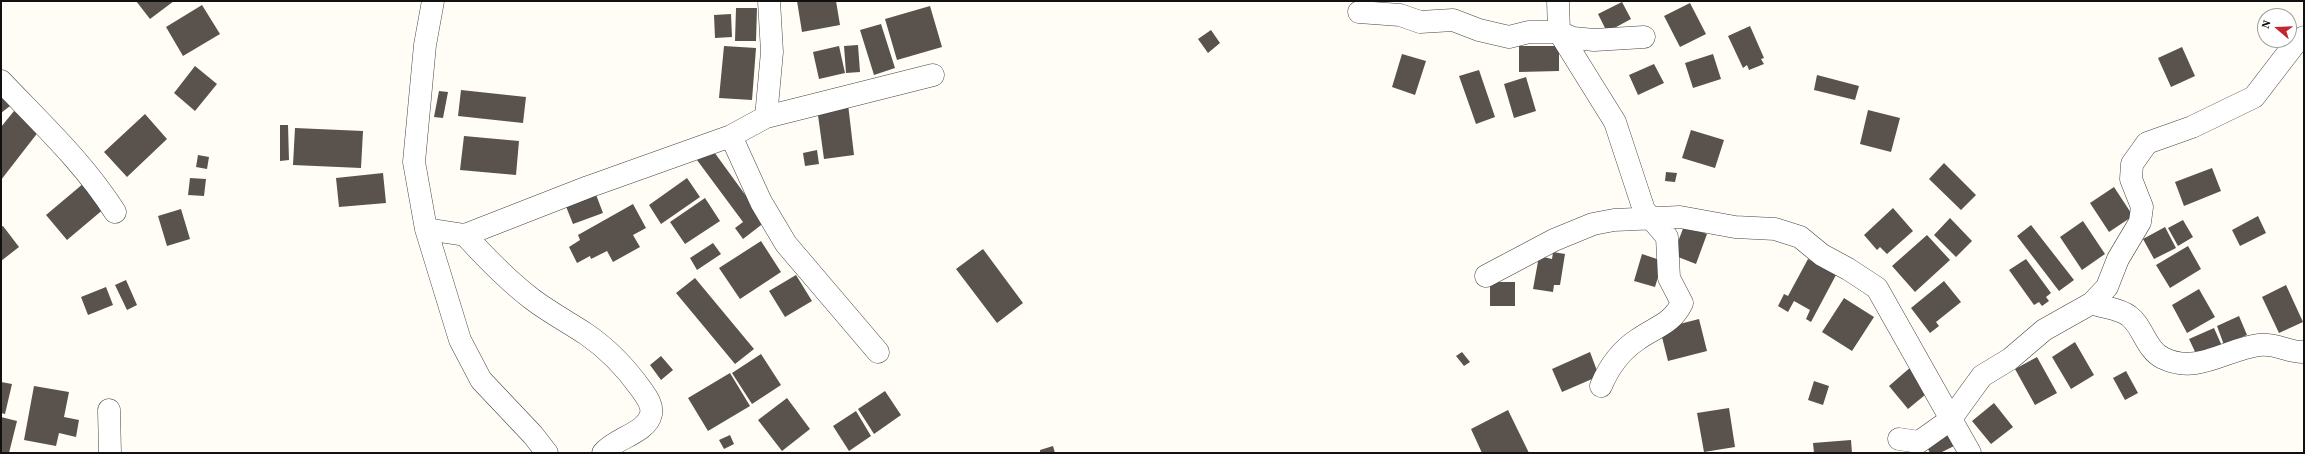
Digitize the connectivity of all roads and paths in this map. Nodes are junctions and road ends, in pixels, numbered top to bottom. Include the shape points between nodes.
1 (432, 1) edge
2 (769, 1) edge
3 (1558, 1) edge
4 (1359, 12) dead end
5 (1559, 32) junction
6 (1644, 36) dead end
7 (2304, 37) edge
8 (933, 75) dead end
9 (1, 81) edge
10 (766, 118) junction
11 (730, 136) junction
12 (115, 212) dead end
13 (1650, 219) junction
14 (426, 229) junction
15 (465, 234) junction
16 (1486, 276) dead end
17 (2092, 303) junction
18 (878, 352) dead end
19 (2304, 352) edge
20 (1600, 386) dead end
21 (109, 410) dead end
22 (1950, 420) junction
23 (1899, 439) dead end
24 (110, 453) edge
25 (547, 453) edge
26 (604, 453) edge
27 (1970, 453) edge

1 - 14 street via 414,162
2 - 10 street via 772,52
3 - 5 street
4 - 5 street via 1400,15 1420,22 1453,20 1509,37 1529,32
5 - 6 street via 1573,38 1594,40
5 - 13 street via 1615,122 1644,210
7 - 17 street via 2294,45 2254,97 2192,127 2147,143 2132,164 2131,179 2142,207 2140,222 2118,259 2107,287
8 - 10 street
9 - 12 street via 74,155
10 - 11 street
11 - 15 street
11 - 18 street via 761,202 786,244
13 - 16 street via 1614,220 1593,224 1554,240
13 - 20 street via 1667,237 1669,278 1682,303 1676,316 1626,348 1610,366
13 - 22 street via 1680,217 1735,227 1775,229 1800,237 1822,255 1877,288
14 - 15 street
14 - 25 street via 460,340 481,380
15 - 26 street via 489,263 533,300 587,335 626,368 649,402 651,413 648,422 637,431 610,444
17 - 19 street via 2129,316 2156,353 2163,358 2201,364 2260,345 2279,345
17 - 22 street via 2044,330 2010,359 1982,376
21 - 24 street
22 - 23 street via 1919,442
22 - 27 street

